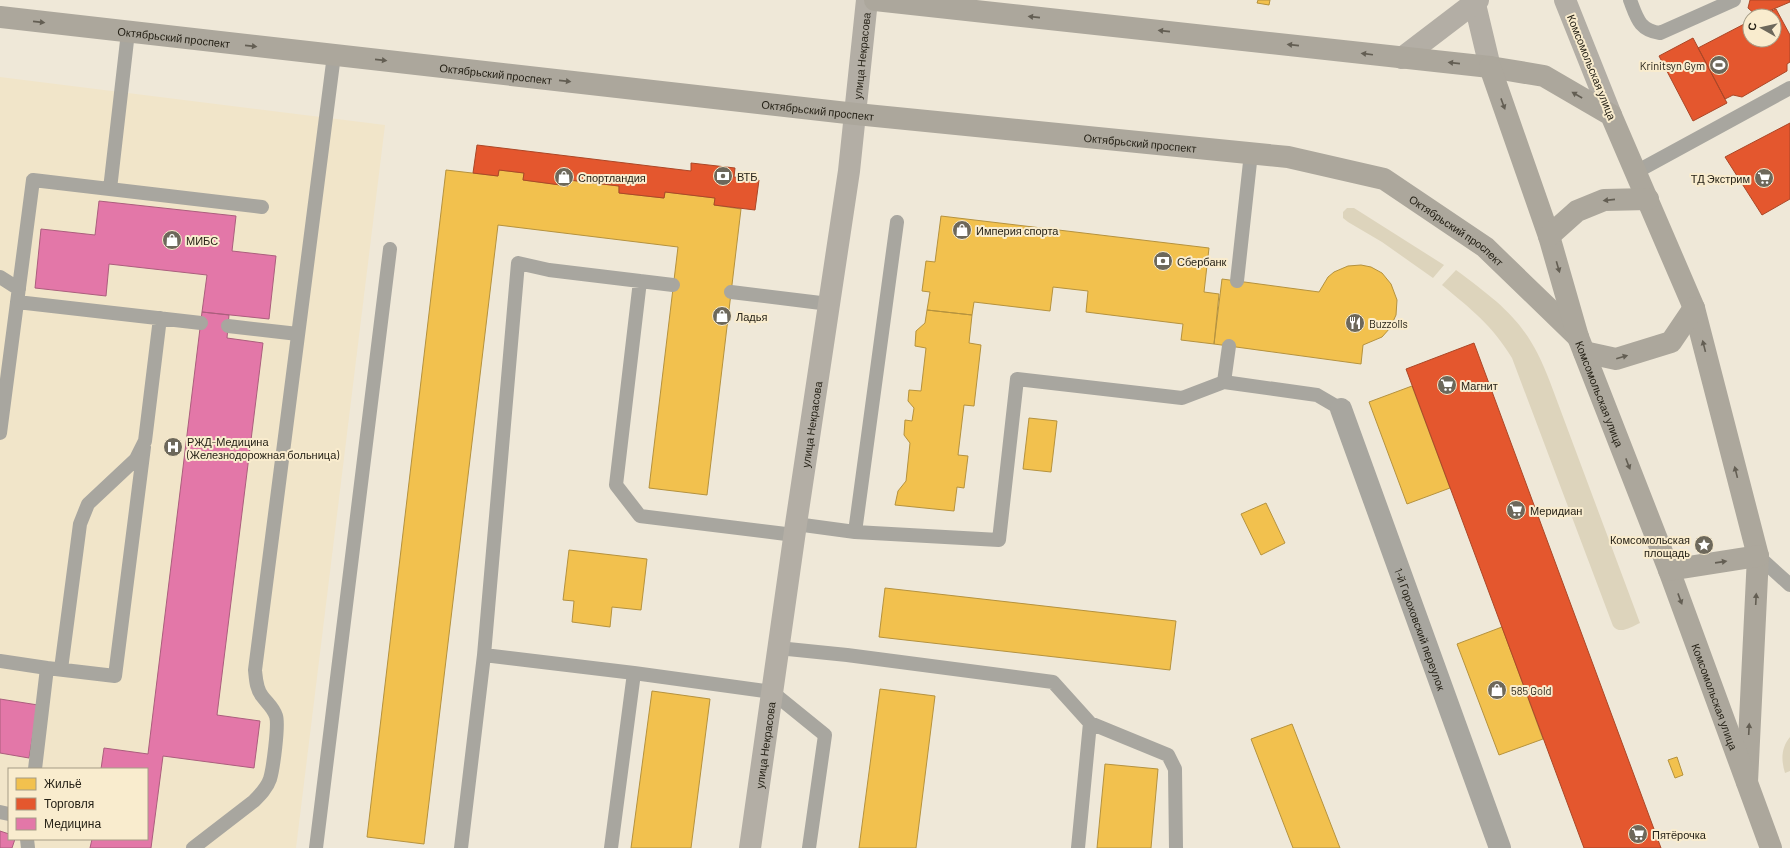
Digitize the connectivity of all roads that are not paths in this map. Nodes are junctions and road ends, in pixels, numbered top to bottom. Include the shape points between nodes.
1 (867, 0) edge
2 (875, 0) edge
3 (1566, 0) edge
4 (1630, 0) edge
5 (1734, 0) edge
6 (1476, 1) edge
7 (908, 2) edge
8 (0, 17) edge
9 (128, 32) junction
10 (334, 55) junction
11 (1402, 58) junction
12 (1490, 67) junction
13 (1790, 88) edge
14 (856, 114) junction
15 (1611, 115) junction
16 (1251, 153) junction
17 (1636, 172) junction
18 (110, 189) junction
19 (1648, 199) junction
20 (262, 207) dead end
21 (897, 222) dead end
22 (1549, 236) junction
23 (390, 249) dead end
24 (0, 277) edge
25 (640, 281) junction
26 (1237, 281) dead end
27 (673, 285) dead end
28 (732, 292) dead end
29 (18, 295) junction
30 (829, 304) junction
31 (1694, 308) junction
32 (160, 318) junction
33 (201, 323) dead end
34 (228, 326) dead end
35 (298, 334) junction
36 (1581, 344) junction
37 (1229, 346) dead end
38 (1224, 382) junction
39 (1341, 409) joint
40 (0, 433) edge
41 (145, 441) junction
42 (795, 529) junction
43 (855, 532) junction
44 (1758, 556) junction
45 (1669, 570) junction
46 (1790, 585) edge
47 (778, 648) junction
48 (484, 655) junction
49 (0, 662) edge
50 (54, 668) junction
51 (634, 673) junction
52 (772, 692) junction
53 (1090, 723) junction
54 (35, 768) edge
55 (1747, 782) junction
56 (193, 848) edge
57 (316, 848) edge
58 (461, 848) edge
59 (611, 848) edge
60 (750, 848) edge
61 (808, 848) edge
62 (1078, 848) edge
63 (1176, 848) edge
64 (1500, 848) edge
65 (1771, 848) edge

1 - 14 street, улица Некрасова
2 - 7 main road
3 - 15 street, Комсомольская улица
4 - 5 lane via 1640,24 1650,32 1660,34
6 - 11 street
6 - 12 street, Комсомольская улица
11 -> 7 main road
8 -> 9 main road, Октябрьский проспект
9 -> 10 main road, Октябрьский проспект
9 - 18 lane
10 -> 14 main road, Октябрьский проспект
10 - 35 lane
12 -> 11 main road
15 -> 12 main road via 1544,76
12 -> 22 main road, Комсомольская улица
13 - 17 lane
14 - 16 main road, Октябрьский проспект
14 - 30 street, улица Некрасова
15 - 17 main road, Комсомольская улица
16 - 26 lane
16 - 36 main road, Октябрьский проспект via 1288,157 1384,179 1485,247
17 - 19 main road, Комсомольская улица
18 - 20 lane
18 - 29 lane via 33,180
19 -> 22 main road via 1604,200 1577,211
19 - 31 main road, Комсомольская улица
21 - 43 lane
22 -> 36 main road, Комсомольская улица
23 - 57 lane
24 - 29 lane
25 - 27 lane
25 - 42 lane via 616,484 640,516
25 - 48 lane via 549,270 518,263
28 - 30 lane
29 - 32 lane
29 - 40 lane
30 - 42 street, улица Некрасова
36 -> 31 main road via 1616,359 1670,342
44 -> 31 main road, Комсомольская улица
32 - 33 lane
32 - 41 lane
34 - 35 lane
35 - 56 lane via 255,670 257,686 262,697 272,706 277,717 270,780 254,801
36 -> 45 main road, Комсомольская улица
37 - 38 lane
38 - 39 lane via 1317,395
38 - 43 lane via 1182,398 1017,379 999,540
39 - 64 street, 1-й Гороховский переулок
41 - 50 lane via 136,459 88,504 80,524
41 - 50 lane via 115,676
42 - 43 lane
42 - 47 street, улица Некрасова
45 -> 44 main road
44 - 46 lane
55 -> 44 main road, Комсомольская улица
45 -> 55 main road, Комсомольская улица
47 - 52 street, улица Некрасова
47 - 53 lane via 1053,682
48 - 51 lane
48 - 58 lane
49 - 50 lane
50 - 54 lane
51 - 52 lane
51 - 59 lane
52 - 60 street, улица Некрасова
52 - 61 lane via 825,735
53 - 62 lane
53 - 63 lane via 1168,755 1175,769
55 - 65 main road, Комсомольская улица

